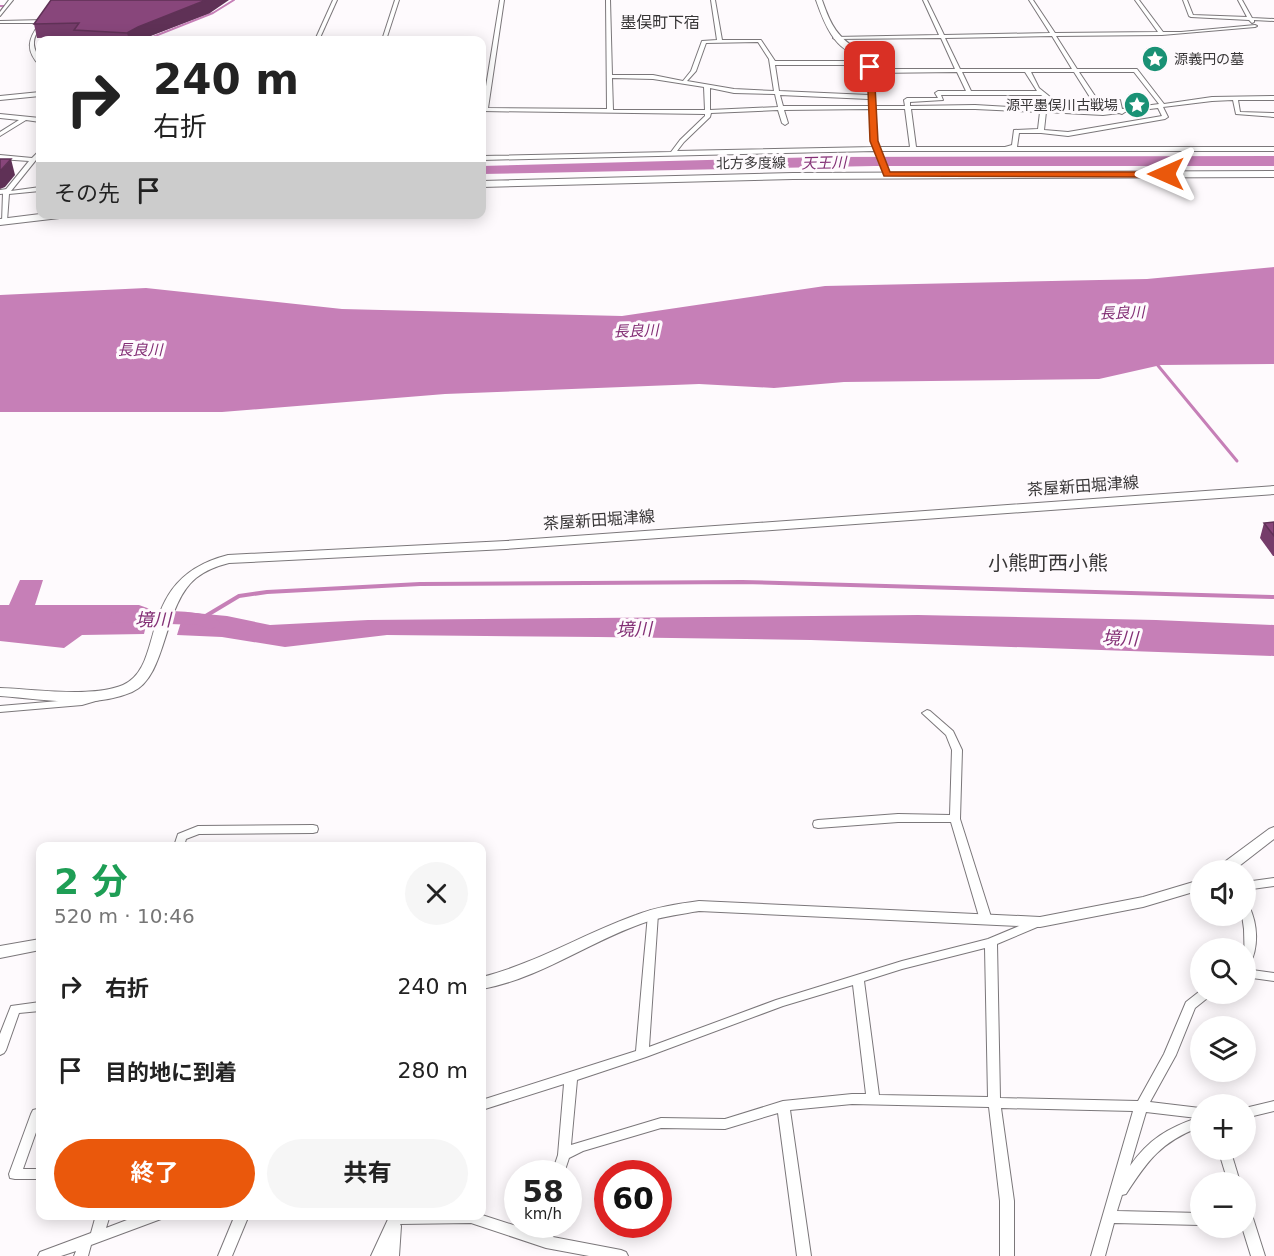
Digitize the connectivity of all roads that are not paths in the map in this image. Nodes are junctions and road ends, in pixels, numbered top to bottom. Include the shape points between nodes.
1 (11, 0) edge
2 (335, 0) edge
3 (397, 0) edge
4 (502, 0) edge
5 (608, 0) edge
6 (713, 0) edge
7 (819, 0) edge
8 (925, 0) edge
9 (1031, 0) edge
10 (1137, 0) edge
11 (1185, 0) edge
12 (1240, 0) edge
13 (48, 14) edge
14 (0, 15) edge
15 (1250, 18) junction
16 (43, 21) junction
17 (0, 22) edge
18 (1273, 23) edge
19 (1255, 26) junction
20 (1162, 34) junction
21 (1053, 35) junction
22 (319, 36) edge
23 (385, 36) edge
24 (942, 36) junction
25 (835, 38) junction
26 (720, 42) junction
27 (859, 53) joint
28 (36, 56) edge
29 (773, 63) junction
30 (868, 63) junction
31 (958, 70) junction
32 (1027, 70) junction
33 (1075, 70) junction
34 (870, 71) junction
35 (609, 76) junction
36 (685, 81) junction
37 (707, 86) junction
38 (486, 93) edge
39 (778, 93) junction
40 (969, 93) junction
41 (1041, 93) junction
42 (36, 94) edge
43 (871, 97) junction
44 (0, 98) edge
45 (1235, 98) junction
46 (1274, 99) edge
47 (1161, 106) junction
48 (782, 108) junction
49 (873, 108) junction
50 (909, 108) junction
51 (486, 110) edge
52 (1046, 110) junction
53 (610, 111) junction
54 (708, 112) junction
55 (1122, 112) junction
56 (1274, 115) edge
57 (0, 116) edge
58 (24, 119) junction
59 (36, 120) edge
60 (786, 123) dead end
61 (1041, 131) junction
62 (0, 134) edge
63 (913, 149) junction
64 (1274, 149) edge
65 (876, 150) junction
66 (998, 150) junction
67 (673, 153) junction
68 (36, 157) edge
69 (0, 158) edge
70 (486, 158) edge
71 (33, 160) junction
72 (885, 172) junction
73 (1274, 174) edge
74 (486, 184) edge
75 (36, 189) edge
76 (5, 193) edge
77 (36, 216) edge
78 (3, 219) edge
79 (1274, 490) edge
80 (0, 692) edge
81 (108, 695) junction
82 (0, 709) edge
83 (927, 713) dead end
84 (955, 819) junction
85 (818, 824) dead end
86 (313, 829) dead end
87 (1274, 832) edge
88 (180, 842) edge
89 (1237, 860) edge
90 (1274, 882) edge
91 (1256, 884) edge
92 (1190, 888) edge
93 (653, 914) junction
94 (986, 920) junction
95 (1040, 922) junction
96 (991, 942) junction
97 (36, 946) edge
98 (0, 952) edge
99 (1256, 974) edge
100 (1274, 977) edge
101 (858, 979) junction
102 (486, 982) edge
103 (1191, 1004) edge
104 (36, 1006) edge
105 (0, 1050) edge
106 (642, 1054) junction
107 (571, 1077) junction
108 (873, 1099) junction
109 (994, 1102) junction
110 (486, 1104) edge
111 (783, 1106) junction
112 (1141, 1106) junction
113 (1274, 1107) edge
114 (1256, 1111) edge
115 (1190, 1112) edge
116 (36, 1117) edge
117 (1190, 1127) edge
118 (564, 1155) junction
119 (562, 1160) edge
120 (36, 1174) edge
121 (1115, 1200) junction
122 (1110, 1217) junction
123 (1190, 1219) edge
124 (100, 1220) edge
125 (142, 1220) edge
126 (240, 1220) edge
127 (393, 1220) edge
128 (395, 1220) edge
129 (480, 1220) edge
130 (547, 1238) edge
131 (1252, 1238) edge
132 (91, 1239) junction
133 (546, 1242) junction
134 (45, 1256) edge
135 (81, 1256) edge
136 (225, 1256) edge
137 (378, 1256) edge
138 (392, 1256) edge
139 (621, 1256) edge
140 (804, 1256) edge
141 (1007, 1256) edge
142 (1098, 1256) edge
143 (1258, 1256) edge

1 - 14 street
2 - 22 street
3 - 23 street
4 - 38 street
5 - 35 street
6 - 26 street
7 - 25 street
8 - 24 street
9 - 21 street
10 - 20 street
11 - 15 street via 1191,16
12 - 15 street
13 - 16 street
15 - 18 street
15 - 19 street
16 - 17 street
16 - 28 street via 30,43
18 - 19 street
19 - 20 street
20 - 21 street
21 - 24 street
21 - 33 street
24 - 25 street
24 - 31 street
25 - 27 street
26 - 29 street via 759,41
26 - 36 street via 702,44 693,71
27 - 30 street
29 - 30 street
29 - 39 street
30 - 34 street
31 - 32 street
31 - 34 street
31 - 40 street
32 - 33 street
32 - 41 street
33 - 47 street via 1135,70
33 - 55 street via 1095,101 1118,101
34 - 43 street
35 - 36 street
35 - 53 street
36 - 37 street
37 - 39 street
37 - 54 street
39 - 43 street
39 - 48 street
40 - 41 street
40 - 50 street via 938,93 941,99 908,100
41 - 52 street via 1051,100
42 - 44 street
43 - 49 street
45 - 46 street
45 - 47 street
45 - 56 street via 1238,113
47 - 55 street
47 - 61 street via 1165,117 1068,134
48 - 49 street
48 - 54 street
48 - 60 street
49 - 50 street
49 - 65 street
50 - 52 street
50 - 63 street
51 - 53 street
52 - 55 street
52 - 61 street
53 - 54 street
54 - 67 street
57 - 58 street
58 - 59 street
58 - 62 street
61 - 66 street via 1016,131 1015,146
63 - 65 street
63 - 66 street
64 - 66 street
65 - 67 street
65 - 72 street
67 - 70 street
68 - 71 street
69 - 71 street
71 - 76 street
72 - 73 main road, 北方多度線
72 - 74 main road, 北方多度線
75 - 76 street
76 - 78 street
77 - 78 main road
79 - 81 main road, 茶屋新田堀津線 via 506,545 220,561 190,574 177,587 141,679
80 - 81 main road, 茶屋新田堀津線
81 - 82 street via 82,702
83 - 84 street via 951,733 957,750
84 - 85 street via 898,818
84 - 94 street
86 - 88 street via 198,830
87 - 89 street
90 - 91 street
92 - 95 street via 1143,902
93 - 94 street via 674,907 699,906
93 - 102 street via 533,968
93 - 106 street
94 - 95 street
95 - 96 street
96 - 101 street
96 - 109 street
97 - 98 street
99 - 100 street
101 - 106 street
101 - 108 street
103 - 112 street via 1170,1055
104 - 105 street via 15,1009
106 - 107 street
107 - 110 street
107 - 118 street
108 - 109 street
108 - 111 street
109 - 112 street
109 - 141 street via 1007,1201
111 - 118 street via 725,1124 661,1123
111 - 140 street
112 - 115 street
112 - 121 street
113 - 114 street
116 - 120 street via 15,1174
117 - 121 street via 1156,1142
118 - 119 street
121 - 122 street
122 - 123 street
122 - 142 street
124 - 132 street
125 - 132 street
126 - 136 street
127 - 137 street
128 - 138 street
129 - 133 street
130 - 133 street
131 - 143 street
132 - 134 street
132 - 135 street
133 - 139 street

